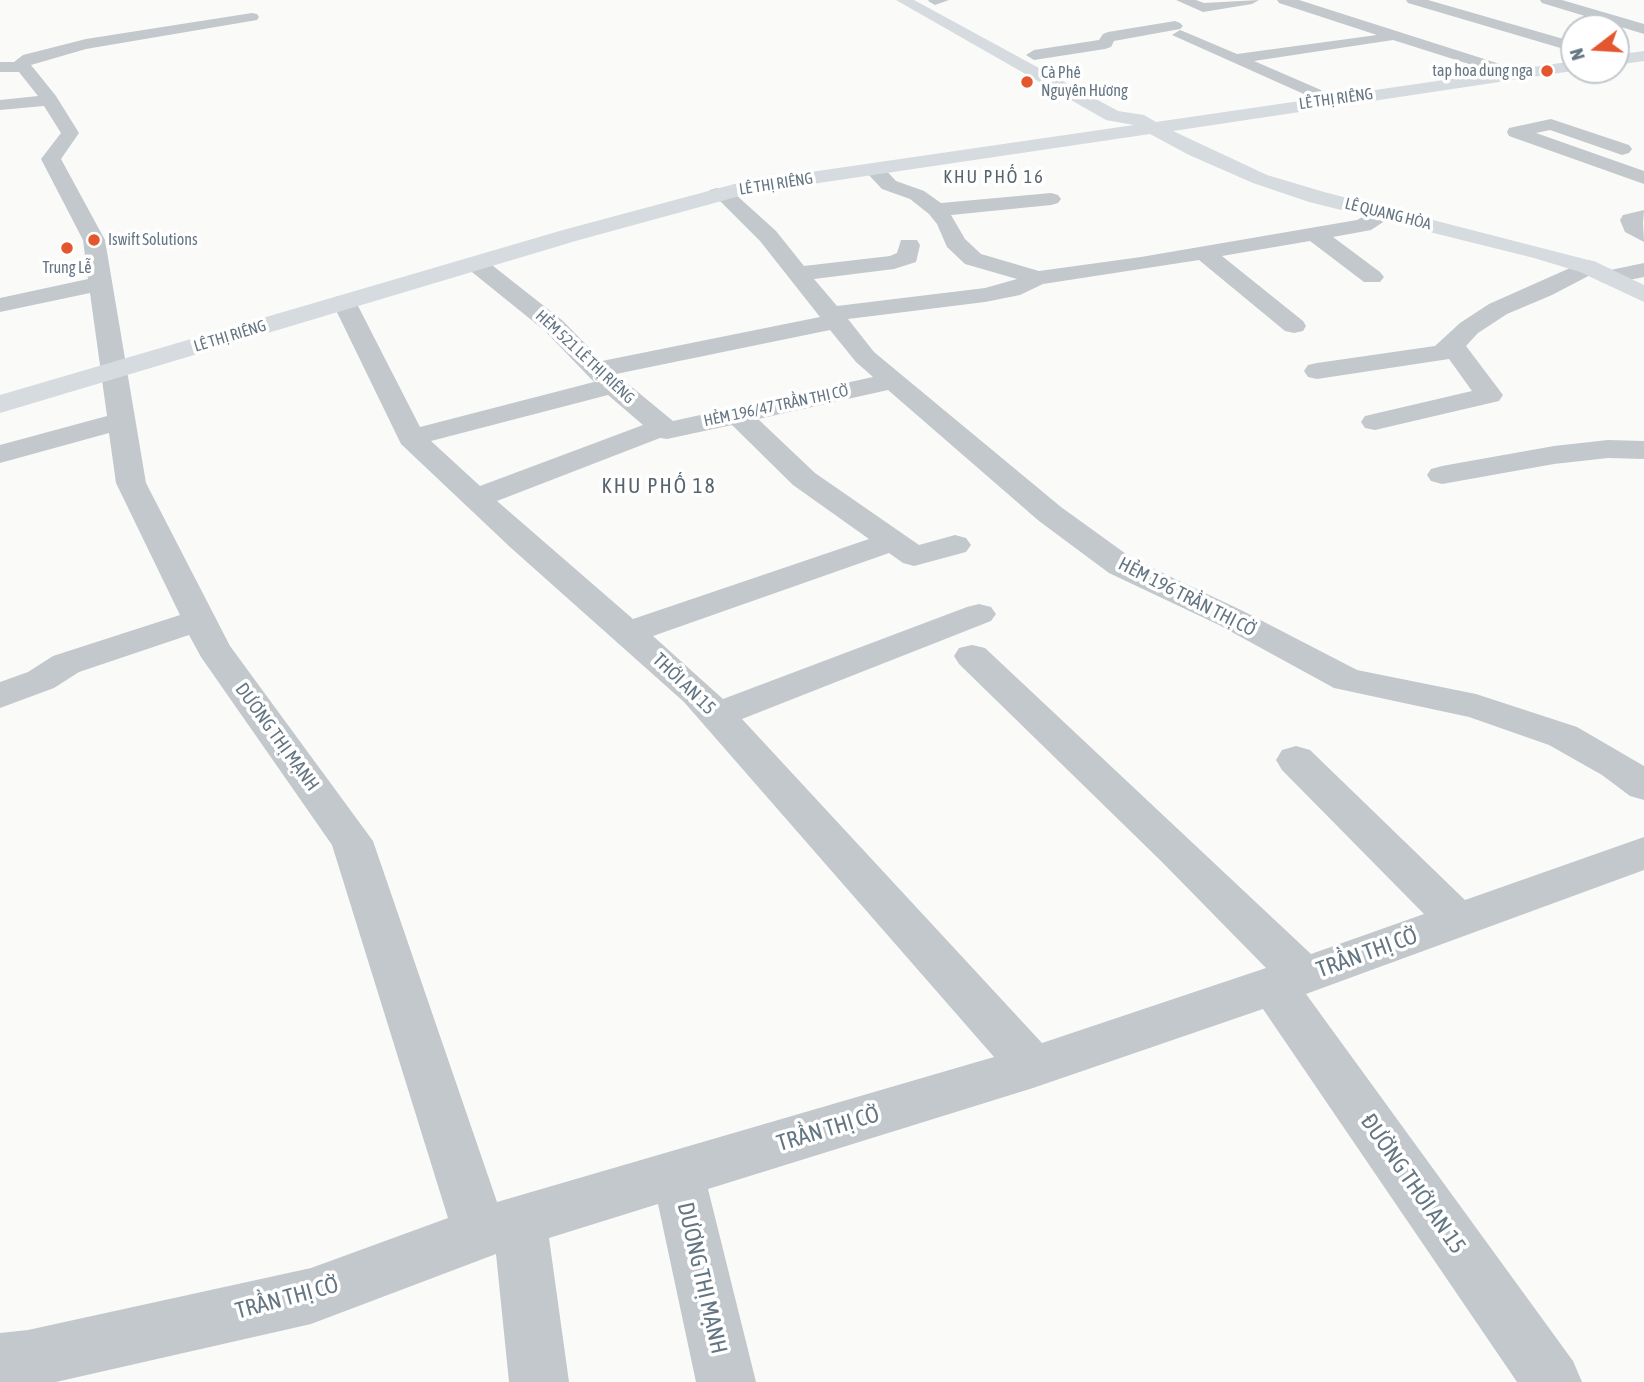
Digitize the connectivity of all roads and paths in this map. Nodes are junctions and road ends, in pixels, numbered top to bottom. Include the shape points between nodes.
1 (903, 0) edge
2 (937, 0) edge
3 (1183, 0) edge
4 (1249, 0) edge
5 (1284, 0) edge
6 (1413, 0) edge
7 (1554, 1) edge
8 (1143, 13) dead end
9 (252, 17) dead end
10 (68, 29) dead end
11 (1644, 29) edge
12 (1180, 35) dead end
13 (1395, 36) junction
14 (1560, 43) edge
15 (75, 48) junction
16 (1034, 55) junction
17 (1235, 59) junction
18 (1560, 59) edge
19 (9, 67) edge
20 (1497, 68) junction
21 (1560, 68) edge
22 (1315, 94) junction
23 (50, 100) junction
24 (0, 106) edge
25 (1142, 123) junction
26 (1622, 149) dead end
27 (874, 169) junction
28 (1644, 178) edge
29 (717, 194) junction
30 (1051, 199) dead end
31 (936, 210) junction
32 (1384, 213) junction
33 (1644, 216) edge
34 (1314, 233) junction
35 (1644, 235) edge
36 (909, 244) dead end
37 (1204, 253) junction
38 (475, 263) junction
39 (1644, 270) edge
40 (1599, 272) junction
41 (796, 274) junction
42 (1372, 277) dead end
43 (1038, 278) junction
44 (99, 284) junction
45 (1644, 295) edge
46 (344, 302) junction
47 (0, 306) edge
48 (835, 318) junction
49 (1294, 326) dead end
50 (1452, 345) junction
51 (111, 363) junction
52 (1317, 371) dead end
53 (605, 378) junction
54 (892, 381) junction
55 (0, 387) edge
56 (0, 404) edge
57 (737, 414) junction
58 (121, 421) junction
59 (1375, 422) dead end
60 (662, 427) junction
61 (411, 438) junction
62 (1644, 450) edge
63 (0, 454) edge
64 (1442, 475) dead end
65 (476, 498) junction
66 (894, 541) junction
67 (955, 545) dead end
68 (979, 614) dead end
69 (199, 620) junction
70 (628, 633) junction
71 (972, 656) dead end
72 (0, 696) edge
73 (717, 715) junction
74 (1296, 760) dead end
75 (1644, 786) edge
76 (1644, 853) edge
77 (1458, 920) junction
78 (1288, 981) junction
79 (1033, 1067) junction
80 (678, 1174) junction
81 (500, 1227) junction
82 (3, 1369) edge
83 (539, 1382) edge
84 (726, 1382) edge
85 (1552, 1382) edge

1 - 25 street, LÊ QUANG HÒA via 1112,116
2 - 16 street, LÊ QUANG HÒA
3 - 4 street via 1203,8
5 - 13 street
6 - 14 street
7 - 11 street
8 - 16 street via 1175,26 1108,37 1105,44
9 - 15 street
10 - 15 street
12 - 17 street
13 - 17 street
13 - 20 street
15 - 19 street
16 - 25 street, LÊ QUANG HÒA via 1140,113
17 - 22 street
18 - 20 street, LÊ THỊ RIÊNG
19 - 23 street via 24,67
20 - 22 street, LÊ THỊ RIÊNG
21 - 25 street, LÊ THỊ RIÊNG
22 - 25 street, LÊ THỊ RIÊNG
23 - 24 street
23 - 44 street, DƯƠNG THỊ MẠNH via 70,133 51,159 94,240
25 - 27 street, LÊ THỊ RIÊNG
25 - 32 street, LÊ QUANG HÒA via 1260,179
25 - 51 street, LÊ THỊ RIÊNG via 869,157 702,186 449,255
26 - 28 street via 1550,124 1516,132
27 - 29 street, LÊ THỊ RIÊNG
27 - 31 street via 889,185 917,195
29 - 38 street, LÊ THỊ RIÊNG
29 - 41 street, HẺM 196 TRẦN THỊ CỜ via 727,197 768,236
30 - 31 street
31 - 43 street via 955,242 973,259
32 - 34 street via 1363,225
32 - 40 street, LÊ QUANG HÒA
33 - 35 street via 1631,220 1633,228
34 - 37 street
34 - 42 street
36 - 41 street via 908,257 894,262
37 - 43 street
37 - 49 street
38 - 46 street, LÊ THỊ RIÊNG
38 - 53 street, HẺM 521 LÊ THỊ RIÊNG via 554,326
39 - 40 street
40 - 45 street, LÊ QUANG HÒA
40 - 50 street via 1498,309
41 - 48 street, HẺM 196 TRẦN THỊ CỜ
43 - 48 street via 1019,297
44 - 47 street
44 - 51 street, DƯƠNG THỊ MẠNH
46 - 51 street, LÊ THỊ RIÊNG
46 - 61 street, THỚI AN 15
48 - 53 street
48 - 54 street, HẺM 196 TRẦN THỊ CỜ via 865,357
50 - 52 street via 1443,353
50 - 59 street via 1489,394
51 - 55 street, LÊ THỊ RIÊNG
51 - 56 street, LÊ THỊ RIÊNG
51 - 58 street, DƯƠNG THỊ MẠNH
53 - 60 street, HẺM 521 LÊ THỊ RIÊNG
53 - 61 street
54 - 57 street, HẺM 196/47 TRẦN THỊ CỜ
54 - 75 street, HẺM 196 TRẦN THỊ CỜ via 1050,514 1121,566 1347,680 1476,706 1563,736
57 - 60 street, HẺM 196/47 TRẦN THỊ CỜ via 667,431
57 - 66 street via 804,479
58 - 63 street
58 - 69 street, DƯƠNG THỊ MẠNH via 131,483
60 - 65 street, HẺM 196/47 TRẦN THỊ CỜ
61 - 65 street, THỚI AN 15
62 - 64 street via 1553,455
65 - 70 street, THỚI AN 15
66 - 67 street via 914,556
66 - 70 street
68 - 73 street
69 - 72 street via 66,664
69 - 81 street, DƯƠNG THỊ MẠNH via 214,649 352,841
70 - 73 street, THỚI AN 15
71 - 78 street, ĐƯỜNG THỚI AN 15 via 1177,851
73 - 79 street, THỚI AN 15
74 - 77 street
76 - 77 street, TRẦN THỊ CỜ
77 - 78 street, TRẦN THỊ CỜ
78 - 79 street, TRẦN THỊ CỜ
78 - 85 street, ĐƯỜNG THỚI AN 15
79 - 80 street, TRẦN THỊ CỜ
80 - 81 street, TRẦN THỊ CỜ
80 - 84 street, DƯƠNG THỊ MẠNH
81 - 82 street, TRẦN THỊ CỜ via 311,1296 28,1359
81 - 83 street

